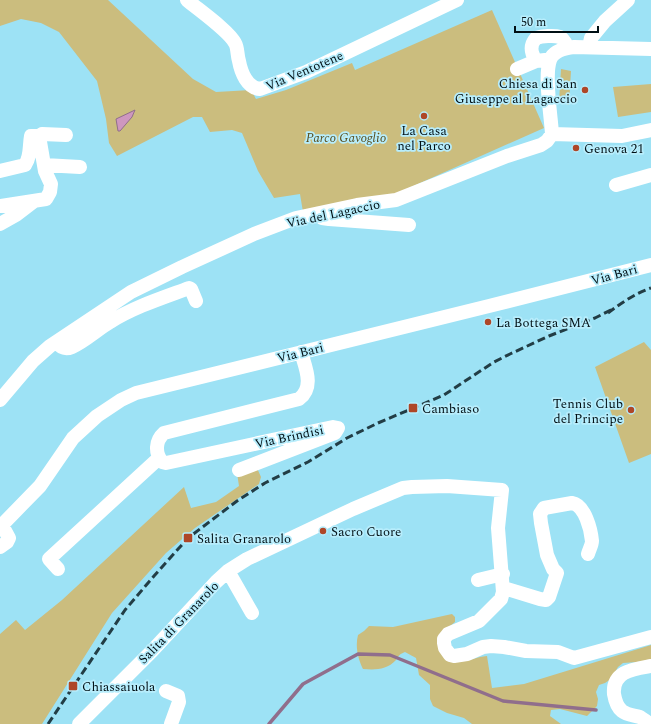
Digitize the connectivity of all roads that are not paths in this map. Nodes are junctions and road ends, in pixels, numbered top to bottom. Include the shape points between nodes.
1 (187, 0) edge
2 (457, 0) edge
3 (628, 0) edge
4 (589, 47) junction
5 (568, 48) junction
6 (651, 49) edge
7 (550, 60) junction
8 (536, 61) junction
9 (517, 69) dead end
10 (651, 130) edge
11 (552, 134) junction
12 (66, 135) dead end
13 (39, 136) junction
14 (44, 165) junction
15 (80, 167) dead end
16 (0, 171) edge
17 (651, 175) edge
18 (628, 184) dead end
19 (35, 200) junction
20 (0, 206) edge
21 (318, 213) junction
22 (0, 224) edge
23 (409, 225) dead end
24 (651, 265) edge
25 (196, 301) dead end
26 (56, 342) junction
27 (301, 352) junction
28 (0, 400) edge
29 (159, 458) junction
30 (239, 470) dead end
31 (1, 526) edge
32 (0, 547) edge
33 (588, 554) dead end
34 (58, 569) dead end
35 (228, 572) junction
36 (478, 580) dead end
37 (503, 585) junction
38 (252, 612) dead end
39 (651, 637) edge
40 (651, 666) edge
41 (166, 691) dead end
42 (79, 724) edge
43 (171, 724) edge
44 (650, 724) edge

1 - 2 street, Via Ventotene via 232,36 243,74 253,87 260,89 306,72
3 - 4 street via 605,21 591,38
4 - 5 street
4 - 6 street
5 - 7 street via 555,54
5 - 8 street via 559,37 540,36 531,46
7 - 8 street
7 - 11 street via 548,81
8 - 9 street
10 - 11 street via 622,136
11 - 21 street, Via del Lagaccio via 541,145 396,200
12 - 13 street
13 - 14 street
13 - 16 street via 31,136 29,159 25,165
14 - 15 street
14 - 19 street via 51,184 50,192 46,199
17 - 18 street
19 - 20 street
19 - 22 street
21 - 23 street via 322,218
21 - 26 street, Via del Lagaccio via 276,225 175,270 131,292
24 - 27 street, Via Bari
25 - 26 street via 191,289 188,288 141,305 110,321 72,347 63,348
26 - 28 street, Via del Lagaccio via 33,361
27 - 29 street via 307,373 307,390 304,396 164,434 158,443
27 - 31 street, Via Bari via 145,390 121,400 73,438 40,486
29 - 30 street, Via Brindisi via 166,463 338,428 335,433
29 - 34 street via 50,559
31 - 32 street via 9,538
33 - 37 street via 592,542 580,506 572,502 544,508 540,514 547,555 557,573 549,597 546,600 540,599
35 - 37 street, Salita di Granarolo via 260,552 403,488 447,486 502,490 498,528
35 - 38 street, Salita di Granarolo
35 - 42 street, Salita di Granarolo via 210,587 152,651
36 - 37 street
37 - 39 street via 501,599 478,621 452,632 444,639 445,648 450,655 467,654 483,647 504,647 558,652 574,658
40 - 44 street via 630,670 617,678 614,689 617,703 623,712
41 - 43 street via 178,696 179,699

